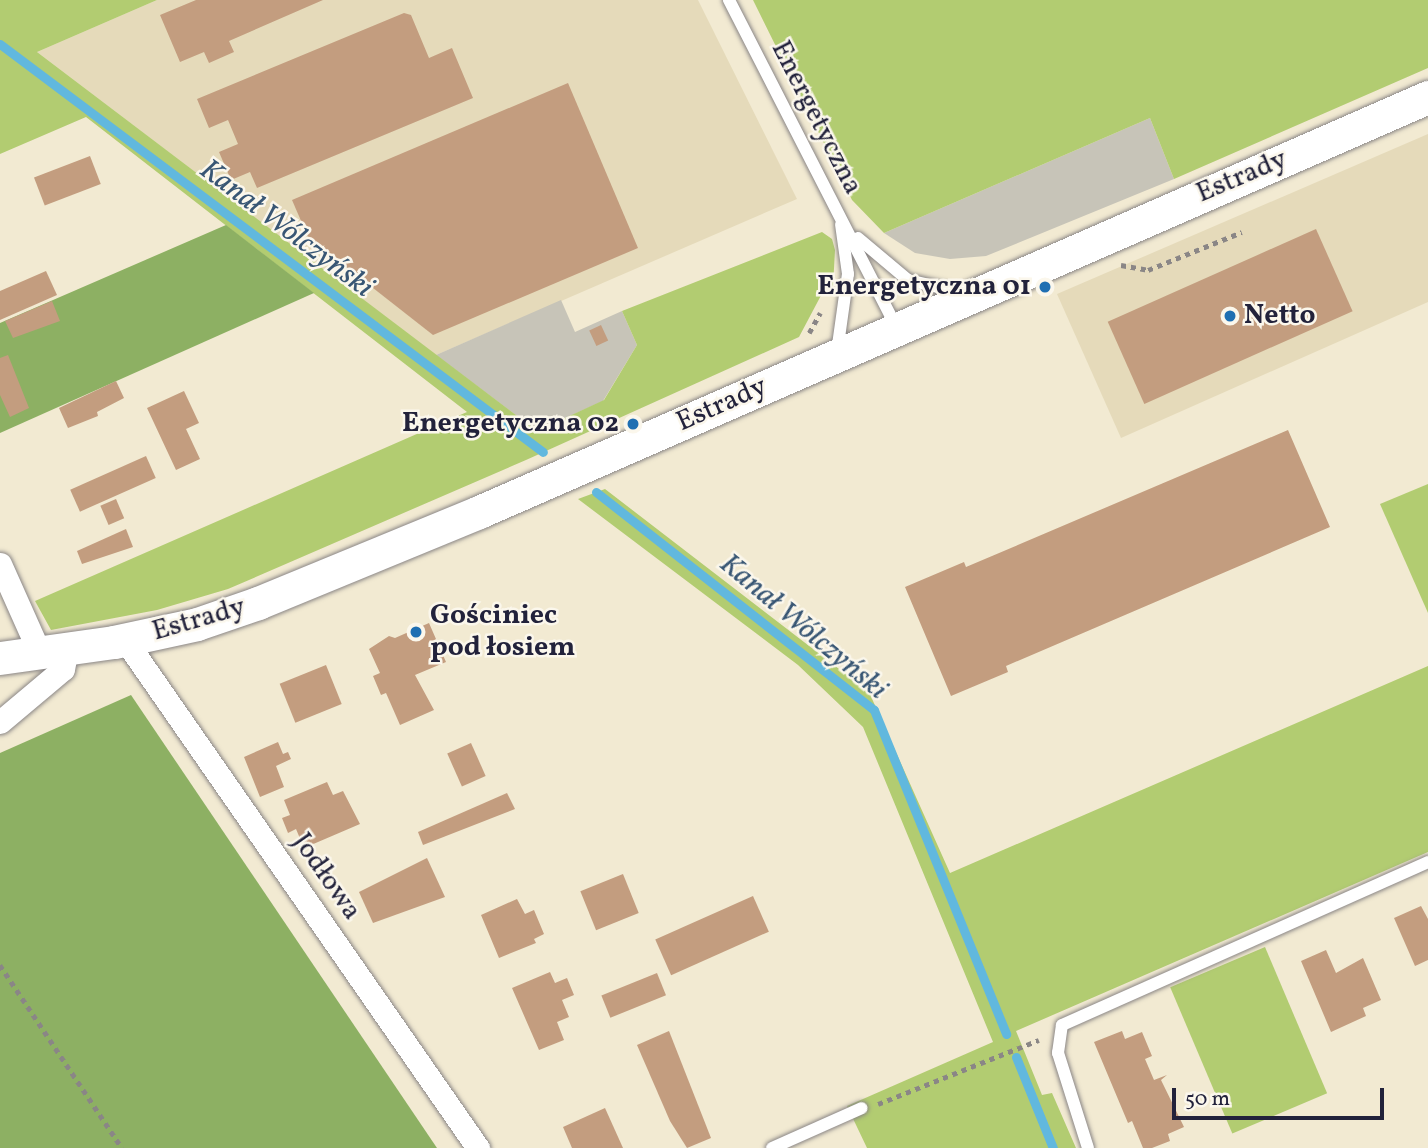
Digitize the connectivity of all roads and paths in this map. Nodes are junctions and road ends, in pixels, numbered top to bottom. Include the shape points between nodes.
1 (729, 0) edge
2 (1428, 97) edge
3 (840, 220) junction
4 (976, 293) junction
5 (896, 327) junction
6 (836, 354) junction
7 (0, 564) edge
8 (125, 640) junction
9 (54, 652) junction
10 (0, 658) edge
11 (0, 722) edge
12 (1428, 862) edge
13 (0, 965) edge
14 (1059, 1032) junction
15 (862, 1108) joint
16 (122, 1148) edge
17 (478, 1148) edge
18 (772, 1148) edge
19 (1088, 1148) edge

1 - 3 lane, Energetyczna
2 - 4 main road, Estrady
3 - 4 lane, Energetyczna via 908,280 924,287
3 - 5 lane, Energetyczna via 859,248
3 - 6 lane, Energetyczna via 848,274
4 - 5 main road, Estrady
5 - 6 main road, Estrady
6 - 8 main road, Estrady via 491,507 258,603 197,624
7 - 9 street
8 - 9 main road, Estrady
8 - 17 street, Jodłowa
9 - 10 main road, Estrady
9 - 11 street via 63,669
12 - 14 lane via 1072,1017
13 - 16 path
14 - 15 path via 893,1101
14 - 19 lane via 1058,1053
15 - 18 lane

